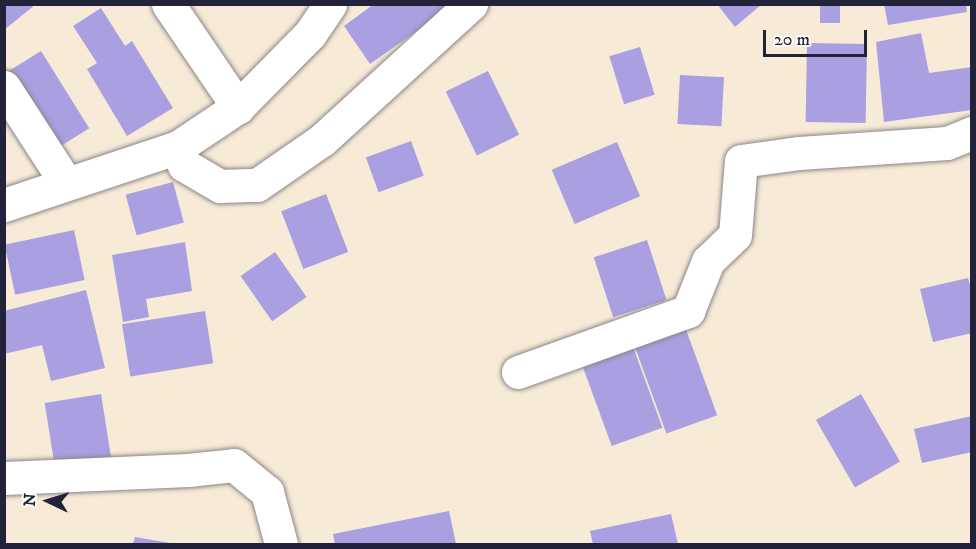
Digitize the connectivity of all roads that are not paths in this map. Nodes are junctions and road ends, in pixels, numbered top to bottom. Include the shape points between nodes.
1 (168, 4) edge
2 (330, 4) edge
3 (471, 4) edge
4 (4, 87) edge
5 (237, 107) junction
6 (972, 133) edge
7 (178, 147) junction
8 (66, 183) junction
9 (4, 205) edge
10 (518, 372) dead end
11 (4, 478) edge
12 (281, 544) edge

1 - 5 street
2 - 5 street via 310,34
3 - 7 street via 322,140 257,185 220,186 184,165
4 - 8 street
5 - 7 street
6 - 10 street via 947,143 741,161 735,235 708,261 688,311
7 - 8 street
8 - 9 street
11 - 12 street via 234,465 267,492

